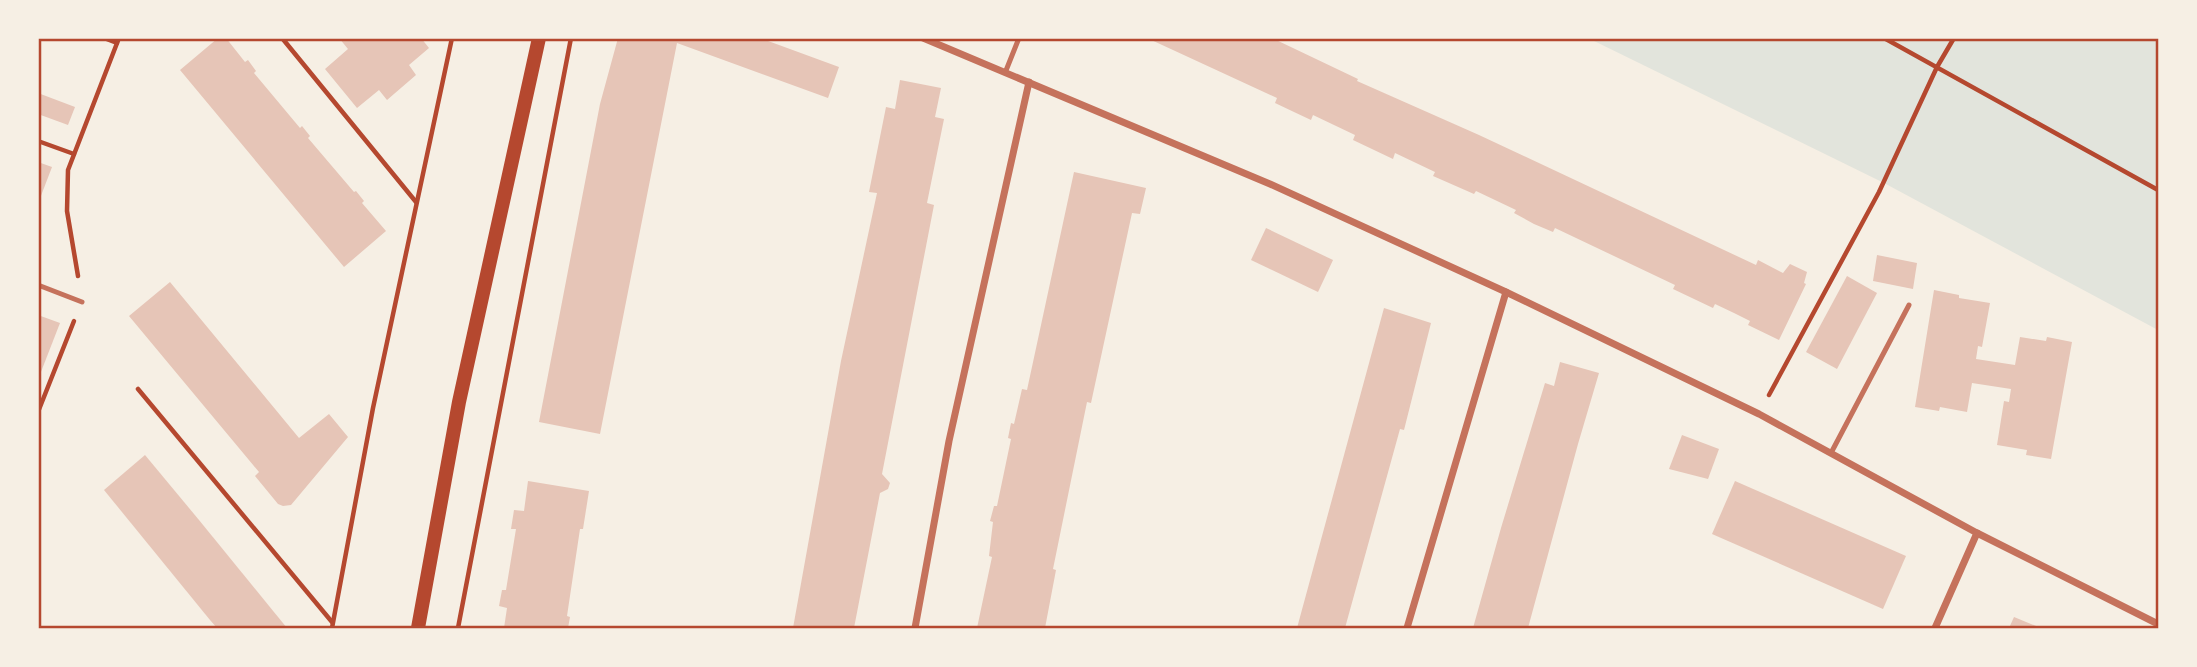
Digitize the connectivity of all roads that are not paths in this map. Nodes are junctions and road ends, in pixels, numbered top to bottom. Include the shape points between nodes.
1 (539, 38) edge
2 (923, 38) edge
3 (1019, 38) edge
4 (1006, 73) junction
5 (1029, 82) junction
6 (38, 285) edge
7 (1506, 292) junction
8 (82, 302) road end
9 (1909, 305) dead end
10 (1831, 453) junction
11 (1977, 533) junction
12 (2158, 624) edge
13 (418, 628) edge
14 (915, 628) edge
15 (1407, 628) edge
16 (1935, 628) edge

1 - 13 main road via 459,402
2 - 4 street
3 - 4 lane
4 - 5 street
5 - 7 street via 1270,184
5 - 14 street via 949,441
6 - 8 lane
7 - 10 street
7 - 15 street
9 - 10 lane
10 - 11 street
11 - 12 street
11 - 16 street

